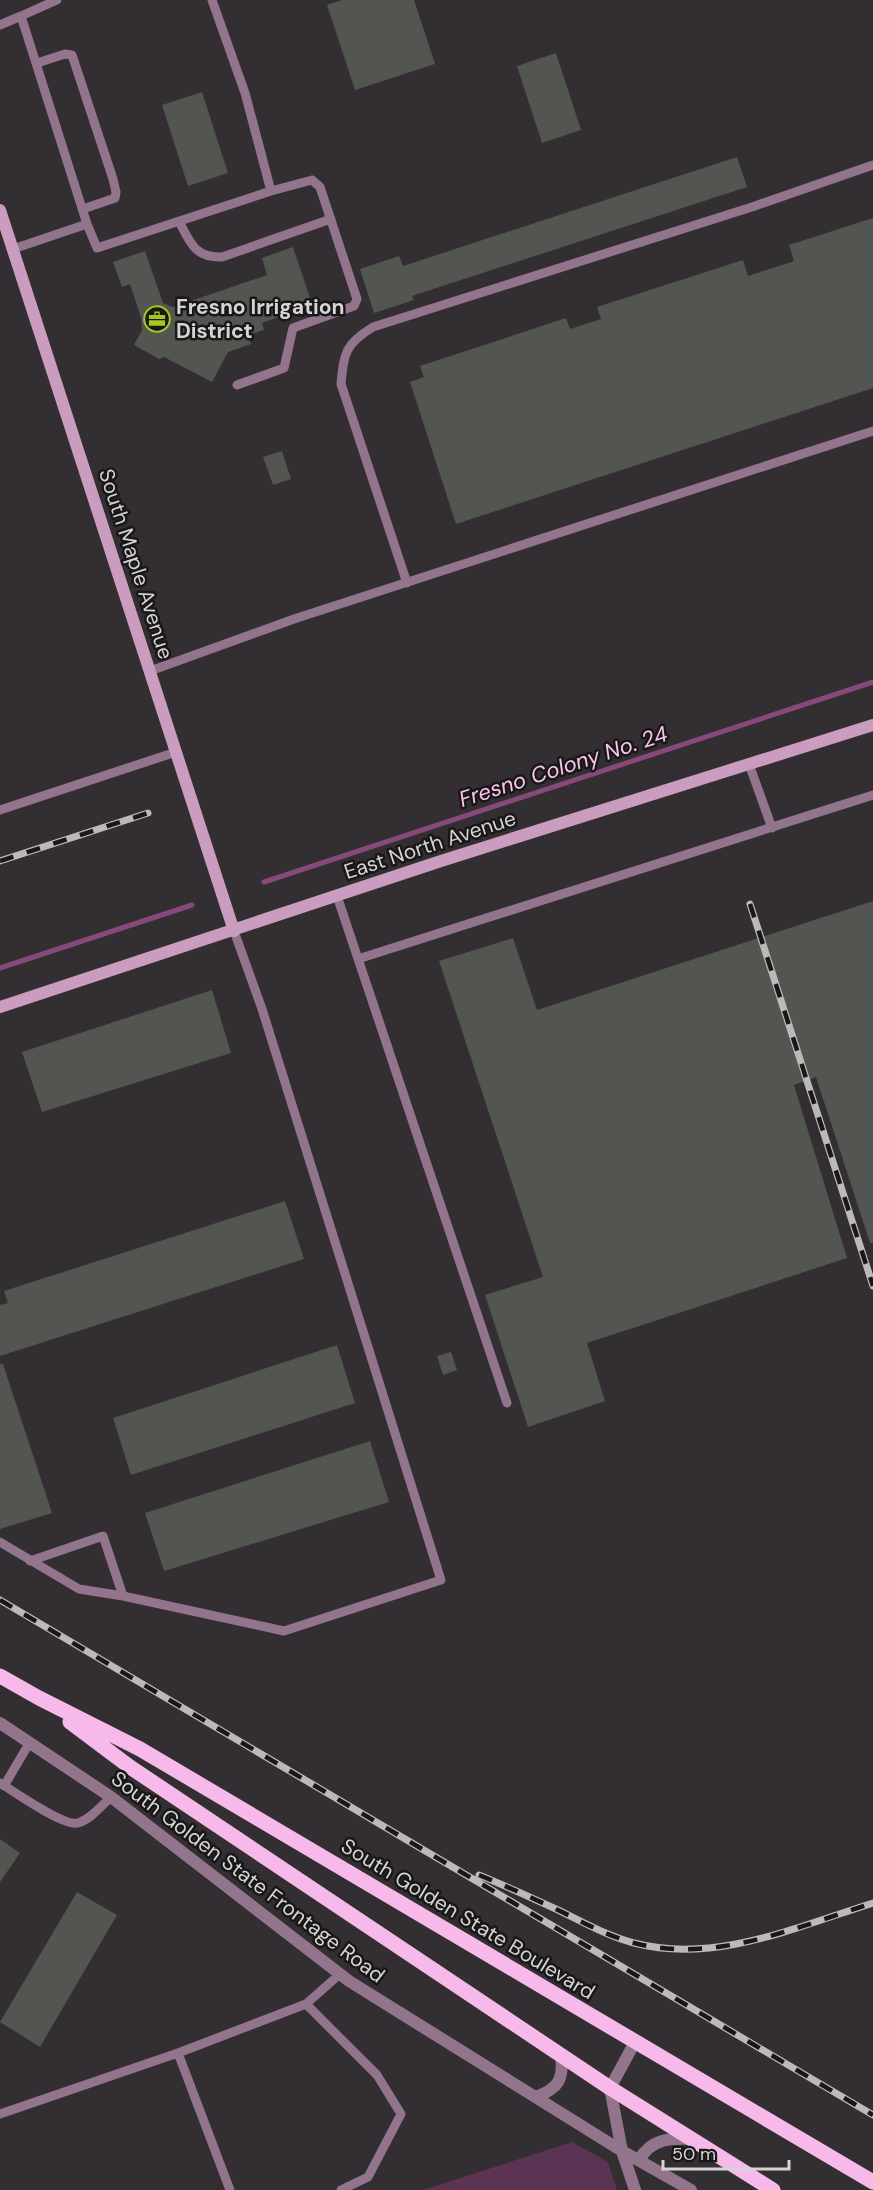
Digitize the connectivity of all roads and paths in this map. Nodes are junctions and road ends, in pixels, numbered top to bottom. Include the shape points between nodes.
1 (57, 0) edge
2 (212, 0) edge
3 (21, 16) junction
4 (0, 25) edge
5 (37, 63) junction
6 (873, 165) edge
7 (271, 191) junction
8 (83, 209) junction
9 (0, 210) edge
10 (331, 219) junction
11 (179, 221) junction
12 (87, 224) junction
13 (13, 249) junction
14 (237, 384) dead end
15 (873, 431) edge
16 (407, 582) junction
17 (150, 671) junction
18 (873, 725) edge
19 (176, 752) junction
20 (749, 764) junction
21 (873, 795) edge
22 (0, 810) edge
23 (772, 828) junction
24 (337, 896) junction
25 (234, 931) junction
26 (358, 960) junction
27 (0, 1007) edge
28 (507, 1403) dead end
29 (0, 1542) edge
30 (30, 1561) junction
31 (123, 1596) junction
32 (0, 1676) edge
33 (39, 1698) junction
34 (0, 1723) edge
35 (30, 1742) junction
36 (2, 1784) edge
37 (111, 1797) junction
38 (340, 1974) junction
39 (306, 2004) junction
40 (635, 2042) junction
41 (178, 2053) junction
42 (561, 2055) junction
43 (610, 2088) junction
44 (535, 2097) junction
45 (0, 2114) edge
46 (692, 2139) junction
47 (622, 2151) junction
48 (639, 2160) junction
49 (873, 2182) edge
50 (230, 2190) edge
51 (341, 2190) edge
52 (635, 2190) edge
53 (691, 2190) edge
54 (774, 2190) edge

1 - 3 lane
2 - 7 lane via 245,93
3 - 4 lane
3 - 5 lane
5 - 8 lane
5 - 8 lane via 72,55 113,179 115,198
6 - 16 lane via 373,327 355,338 346,353 341,384
7 - 10 lane via 312,180 320,187
7 - 11 lane
8 - 12 lane
9 - 13 street, South Maple Avenue
10 - 11 lane via 222,257 209,258 188,240
10 - 14 lane via 357,299 354,306 293,328 284,368
11 - 12 lane via 97,248
12 - 13 lane
13 - 17 street, South Maple Avenue
15 - 16 lane
16 - 17 lane
17 - 19 street, South Maple Avenue
18 - 20 street, East North Avenue
19 - 22 lane
19 - 25 street, South Maple Avenue
20 - 23 lane
20 - 24 street, East North Avenue
21 - 23 lane
23 - 26 lane
24 - 25 street, East North Avenue
24 - 26 lane
25 - 27 street, East North Avenue
25 - 31 lane via 262,1009 441,1581 284,1631
26 - 28 lane
29 - 30 lane
30 - 31 lane via 79,1589
30 - 31 lane via 103,1536
32 - 33 main road, South Golden State Boulevard
33 - 40 main road, South Golden State Boulevard via 140,1749
33 - 42 main road, South Golden State Boulevard via 130,1767
34 - 35 street, South Golden State Frontage Road
35 - 36 lane
35 - 37 street, South Golden State Frontage Road
36 - 37 lane via 76,1824
37 - 38 street, South Golden State Frontage Road
38 - 39 lane
38 - 44 street, South Golden State Frontage Road
39 - 41 lane
39 - 51 lane via 377,2075 401,2114 368,2178
40 - 43 street
40 - 49 main road, South Golden State Boulevard
41 - 45 lane
41 - 50 lane
42 - 43 main road, South Golden State Boulevard
42 - 44 street via 563,2070 558,2083
43 - 46 main road, South Golden State Boulevard
43 - 47 street
44 - 47 street, South Golden State Frontage Road
46 - 48 street via 669,2138 658,2142
46 - 54 main road, South Golden State Boulevard
47 - 48 street, South Golden State Frontage Road
47 - 52 street
48 - 53 street, South Golden State Frontage Road

